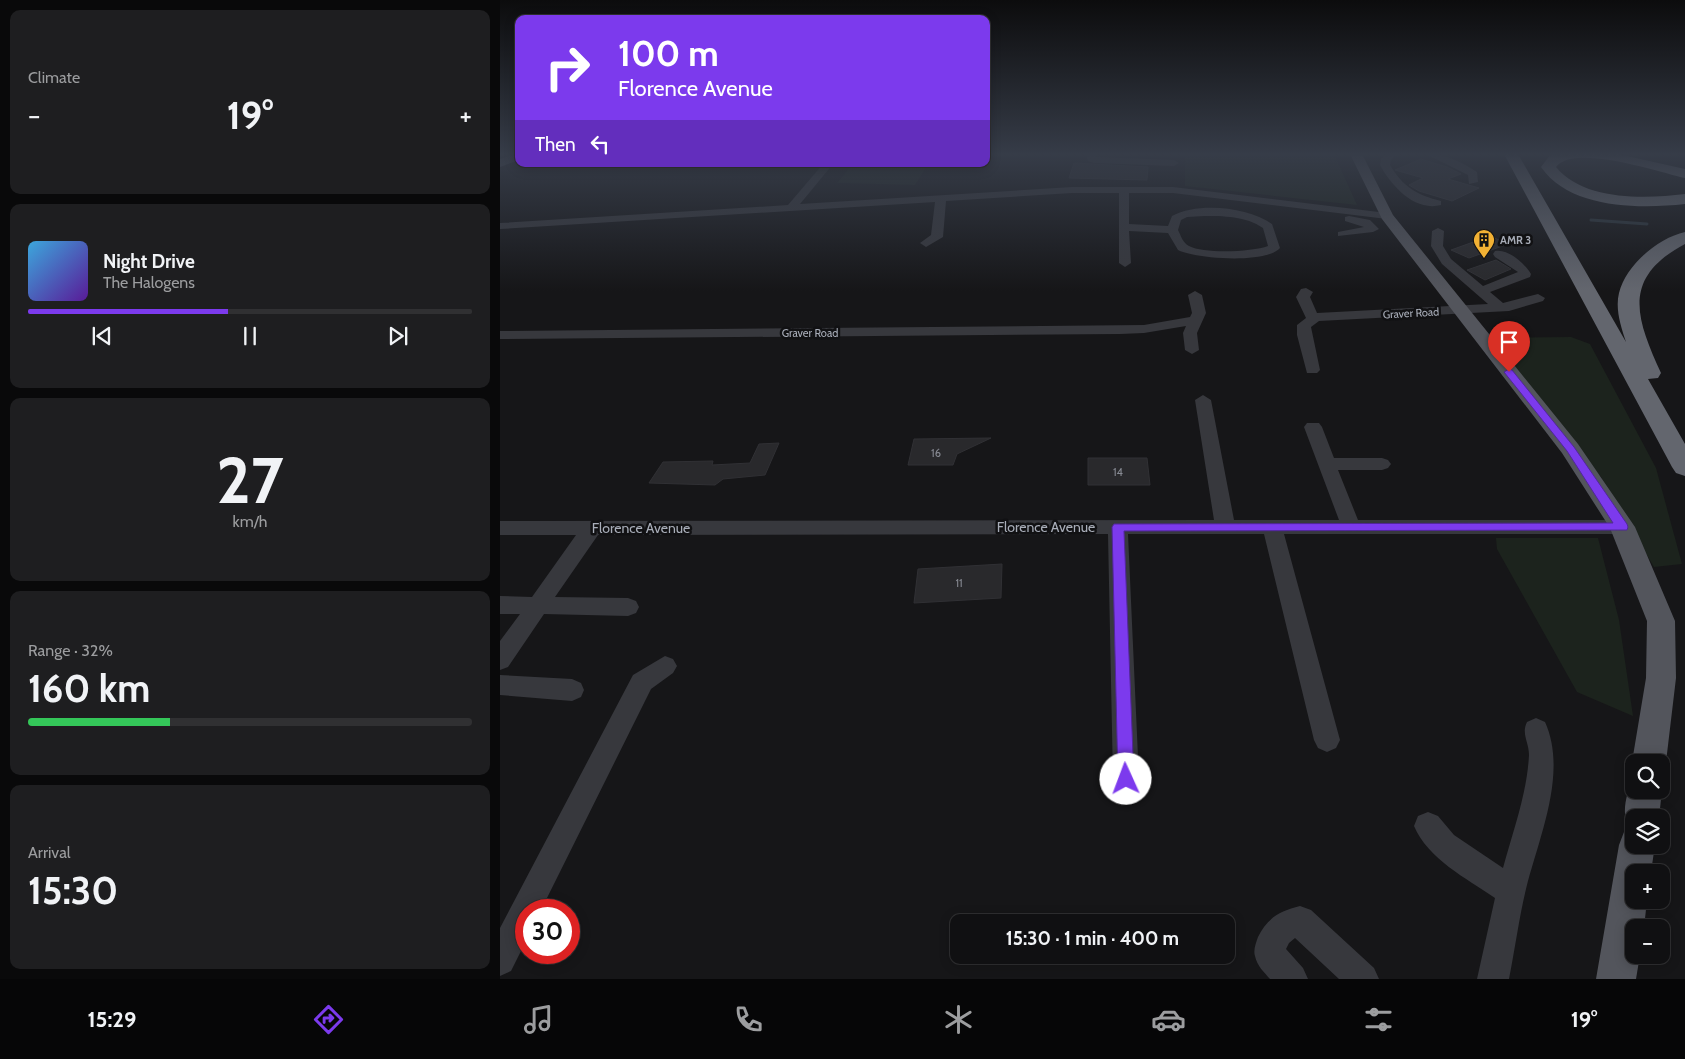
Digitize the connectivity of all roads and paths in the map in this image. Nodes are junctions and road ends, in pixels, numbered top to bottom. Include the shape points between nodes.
1 (798, 200) edge
2 (913, 200) edge
3 (941, 200) edge
4 (1124, 200) edge
5 (1290, 200) edge
6 (1379, 200) edge
7 (1423, 200) edge
8 (1536, 200) edge
9 (1634, 200) edge
10 (1678, 200) edge
11 (1437, 203) dead end
12 (792, 207) junction
13 (1333, 210) junction
14 (1387, 216) junction
15 (500, 226) edge
16 (1123, 227) junction
17 (1172, 230) junction
18 (1438, 231) dead end
19 (1342, 234) dead end
20 (1680, 239) edge
21 (926, 243) dead end
22 (1499, 254) dead end
23 (1125, 263) dead end
24 (1481, 290) junction
25 (1306, 292) dead end
26 (1195, 295) dead end
27 (1538, 298) dead end
28 (1498, 306) junction
29 (1460, 310) junction
30 (1313, 318) junction
31 (1196, 320) junction
32 (500, 335) edge
33 (1192, 350) dead end
34 (1312, 370) dead end
35 (1203, 400) dead end
36 (1313, 427) dead end
37 (1685, 458) edge
38 (1327, 464) junction
39 (1382, 464) dead end
40 (1685, 466) edge
41 (1118, 527) junction
42 (1225, 527) junction
43 (1272, 527) junction
44 (1351, 527) junction
45 (1622, 527) junction
46 (500, 528) edge
47 (592, 528) junction
48 (540, 604) junction
49 (500, 606) edge
50 (628, 607) dead end
51 (500, 660) edge
52 (664, 666) dead end
53 (500, 685) edge
54 (572, 690) dead end
55 (1536, 730) dead end
56 (1327, 740) dead end
57 (1650, 754) edge
58 (1126, 779) dead end
59 (1428, 826) dead end
60 (1636, 854) edge
61 (1511, 891) junction
62 (502, 957) edge
63 (1292, 979) edge
64 (1363, 979) edge
65 (1493, 979) edge
66 (1616, 979) edge

1 - 12 street
2 - 12 street
3 - 21 street via 937,237
4 - 16 street
5 - 13 street
6 - 14 main road
7 - 11 street
8 - 40 highway
9 - 10 highway
12 - 15 street
13 - 14 street
13 - 19 street via 1334,217 1363,221 1373,228
14 - 29 main road
16 - 17 street
16 - 23 street
17 - 17 street via 1180,246 1192,252 1262,253 1274,248 1268,226 1251,218 1184,214 1176,218
18 - 24 street via 1438,246 1446,261 1455,272
20 - 37 highway via 1634,277 1628,303 1636,339
22 - 24 street via 1522,267 1525,274
24 - 28 street
25 - 30 street via 1303,297
26 - 31 street via 1199,313
27 - 28 street, Graver Road via 1510,307
28 - 29 street, Graver Road
29 - 30 street, Graver Road
29 - 45 main road via 1570,449
30 - 34 street via 1304,325
31 - 32 street, Graver Road via 1120,330
31 - 33 street via 1190,333
35 - 42 street
36 - 38 street
38 - 39 street
38 - 44 street
41 - 42 street, Florence Avenue
41 - 47 street, Florence Avenue
41 - 58 street
42 - 43 street, Florence Avenue
43 - 44 street, Florence Avenue
43 - 56 street
44 - 45 street, Florence Avenue
45 - 57 main road via 1661,621 1661,678
46 - 47 street, Florence Avenue
47 - 48 street
48 - 49 street
48 - 50 street
48 - 51 street
52 - 62 street via 642,682
53 - 54 street
55 - 61 street via 1542,752 1540,784
59 - 61 street via 1448,848
60 - 66 main road
61 - 65 street
63 - 64 street via 1270,955 1270,942 1287,924 1300,922

